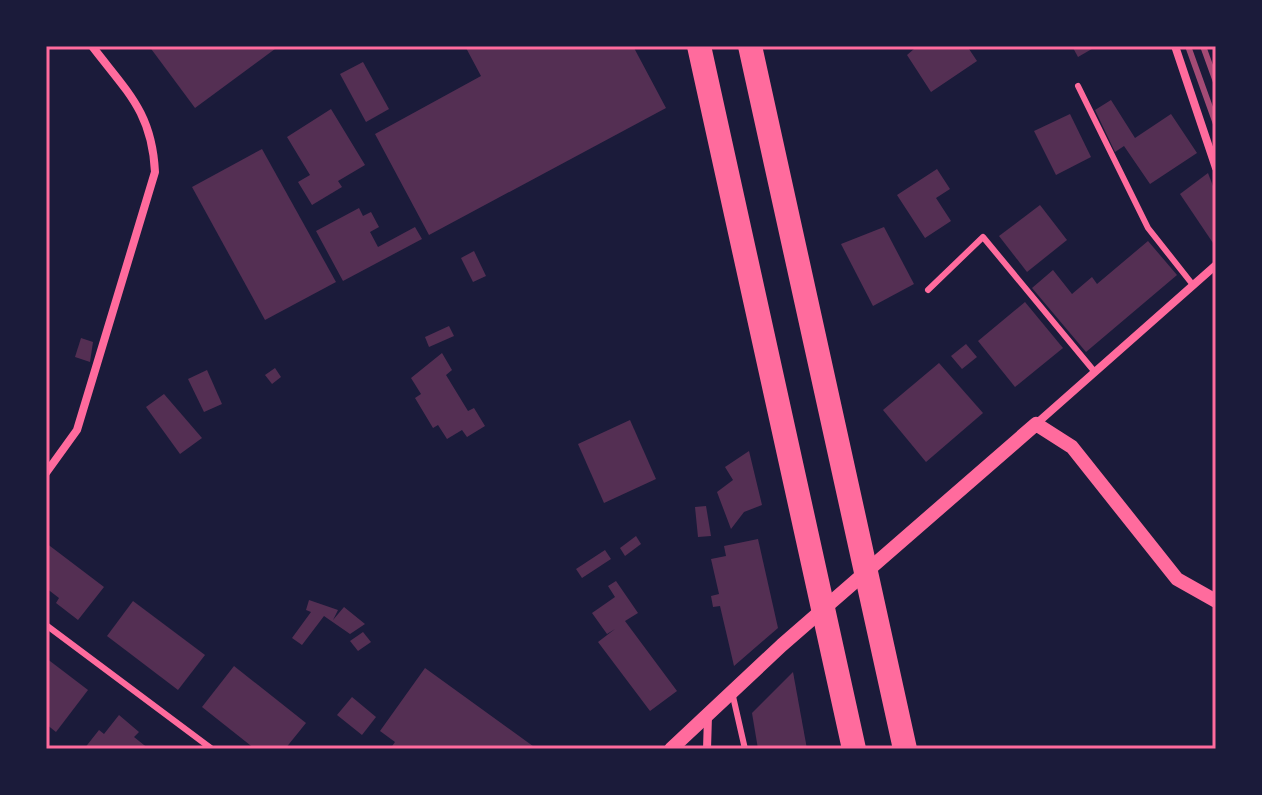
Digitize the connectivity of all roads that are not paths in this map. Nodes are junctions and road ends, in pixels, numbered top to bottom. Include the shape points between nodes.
1 (92, 46) edge
2 (699, 46) edge
3 (750, 46) edge
4 (1175, 46) edge
5 (1078, 86) dead end
6 (1216, 168) edge
7 (1216, 265) edge
8 (1193, 285) junction
9 (928, 290) dead end
10 (1094, 371) junction
11 (1036, 424) junction
12 (46, 473) edge
13 (1216, 601) edge
14 (46, 625) edge
15 (732, 692) junction
16 (708, 716) junction
17 (212, 749) edge
18 (671, 749) edge
19 (707, 749) edge
20 (745, 749) edge
21 (854, 749) edge
22 (905, 749) edge

1 - 12 street via 141,111 153,137 155,172 77,430
2 - 21 highway
3 - 22 highway
4 - 6 street
5 - 8 lane via 1148,228
7 - 8 street
8 - 10 street
9 - 10 lane via 983,237
10 - 11 street
11 - 13 street via 1072,447 1177,579
11 - 15 street
14 - 17 lane
15 - 16 street
15 - 20 lane
16 - 18 street
16 - 19 street

